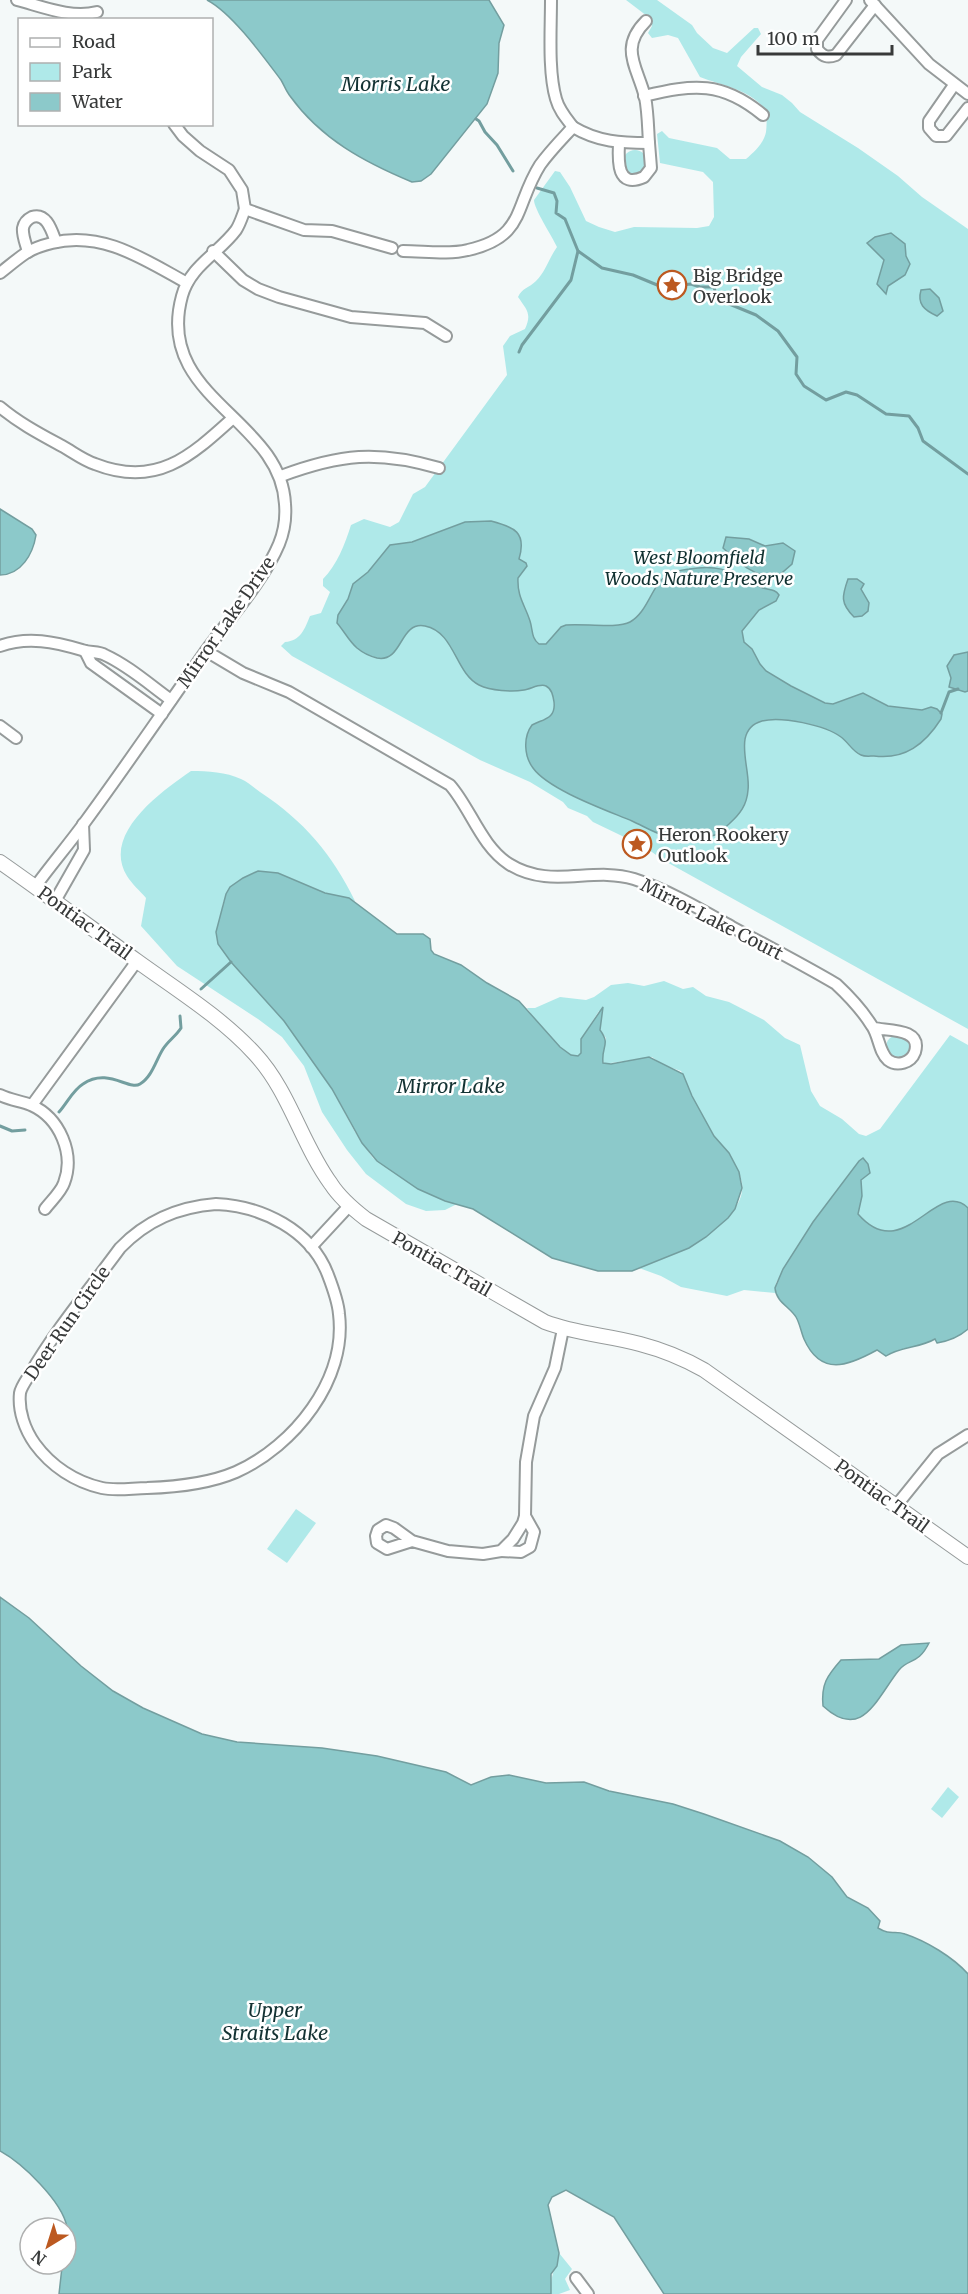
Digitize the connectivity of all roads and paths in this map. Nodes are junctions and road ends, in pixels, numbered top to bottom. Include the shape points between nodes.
1 (17, 0) edge
2 (550, 0) edge
3 (846, 0) edge
4 (873, 2) edge
5 (97, 12) dead end
6 (646, 21) dead end
7 (954, 86) junction
8 (968, 94) edge
9 (644, 96) junction
10 (968, 108) edge
11 (763, 115) dead end
12 (176, 126) edge
13 (573, 127) junction
14 (619, 143) junction
15 (649, 144) junction
16 (244, 209) junction
17 (57, 242) junction
18 (392, 248) dead end
19 (213, 251) junction
20 (403, 251) dead end
21 (28, 252) junction
22 (0, 273) edge
23 (187, 283) junction
24 (446, 336) dead end
25 (0, 406) edge
26 (233, 418) junction
27 (439, 468) dead end
28 (281, 476) junction
29 (0, 646) edge
30 (85, 651) junction
31 (206, 651) junction
32 (122, 666) junction
33 (113, 679) junction
34 (171, 700) junction
35 (162, 714) junction
36 (0, 726) edge
37 (16, 738) dead end
38 (83, 824) junction
39 (0, 862) edge
40 (35, 887) junction
41 (55, 901) junction
42 (137, 961) junction
43 (874, 1028) dead end
44 (0, 1095) edge
45 (32, 1106) junction
46 (349, 1206) junction
47 (45, 1209) dead end
48 (311, 1247) junction
49 (563, 1329) junction
50 (968, 1435) edge
51 (896, 1506) junction
52 (525, 1516) junction
53 (412, 1541) dead end
54 (501, 1551) junction
55 (968, 1557) edge
56 (576, 2278) dead end
57 (588, 2294) edge

1 - 5 street via 60,11
2 - 13 street via 555,98
3 - 4 street via 817,40 817,49 824,56 836,55
4 - 7 street
6 - 9 street via 634,35 630,48
7 - 8 street
7 - 10 street via 929,121 929,128 936,136 945,136
9 - 11 street via 684,87 711,87 734,94
9 - 15 street
12 - 16 street via 200,151 229,170 242,190
13 - 14 street via 597,139
13 - 20 street via 540,166 515,222 503,236 465,251
14 - 15 street
14 - 15 street via 619,168 632,179 644,177 651,168
16 - 18 street via 304,230 332,231
16 - 19 street, Mirror Lake Drive via 235,231
17 - 21 street
17 - 21 street via 47,221 32,217 23,229
17 - 23 street via 82,239 105,243
19 - 23 street, Mirror Lake Drive
19 - 24 street via 243,280 279,297 351,317 425,323
21 - 22 street
23 - 26 street, Mirror Lake Drive via 179,318 183,353 200,384
25 - 26 street via 15,420 94,464 124,473 170,467
26 - 28 street, Mirror Lake Drive via 271,459
27 - 28 street via 400,458 354,456
28 - 31 street, Mirror Lake Drive via 285,521 280,542
29 - 30 street via 44,641
30 - 32 street via 106,655
30 - 33 street via 91,663
31 - 34 street, Mirror Lake Drive
31 - 43 street, Mirror Lake Court via 243,673 289,692 450,784 492,849 510,864 556,878 612,874 668,893 836,984
32 - 33 street
32 - 34 street
33 - 35 street
34 - 35 street, Mirror Lake Drive
35 - 38 street, Mirror Lake Drive
36 - 37 street
38 - 40 street, Mirror Lake Drive
38 - 41 street via 84,850
39 - 40 main road, Pontiac Trail
40 - 41 main road, Pontiac Trail
41 - 42 main road, Pontiac Trail
42 - 45 street
42 - 46 main road, Pontiac Trail via 216,1019 255,1054 282,1090 331,1185
44 - 45 street
45 - 47 street via 51,1119 68,1150 63,1185
46 - 48 street
46 - 49 main road, Pontiac Trail via 469,1280
48 - 48 street, Deer Run Circle via 336,1295 339,1345 332,1372 300,1423 256,1461 210,1481 166,1487 103,1488 62,1472 32,1440 21,1415 20,1391 41,1356 135,1233 177,1210 235,1204 279,1220
49 - 51 main road, Pontiac Trail via 646,1345 683,1358
49 - 52 street via 555,1368 529,1436
50 - 51 street via 938,1454
51 - 55 main road, Pontiac Trail
52 - 54 street via 517,1534
52 - 54 street via 534,1532 530,1546 521,1552
53 - 54 street via 470,1554
56 - 57 street

